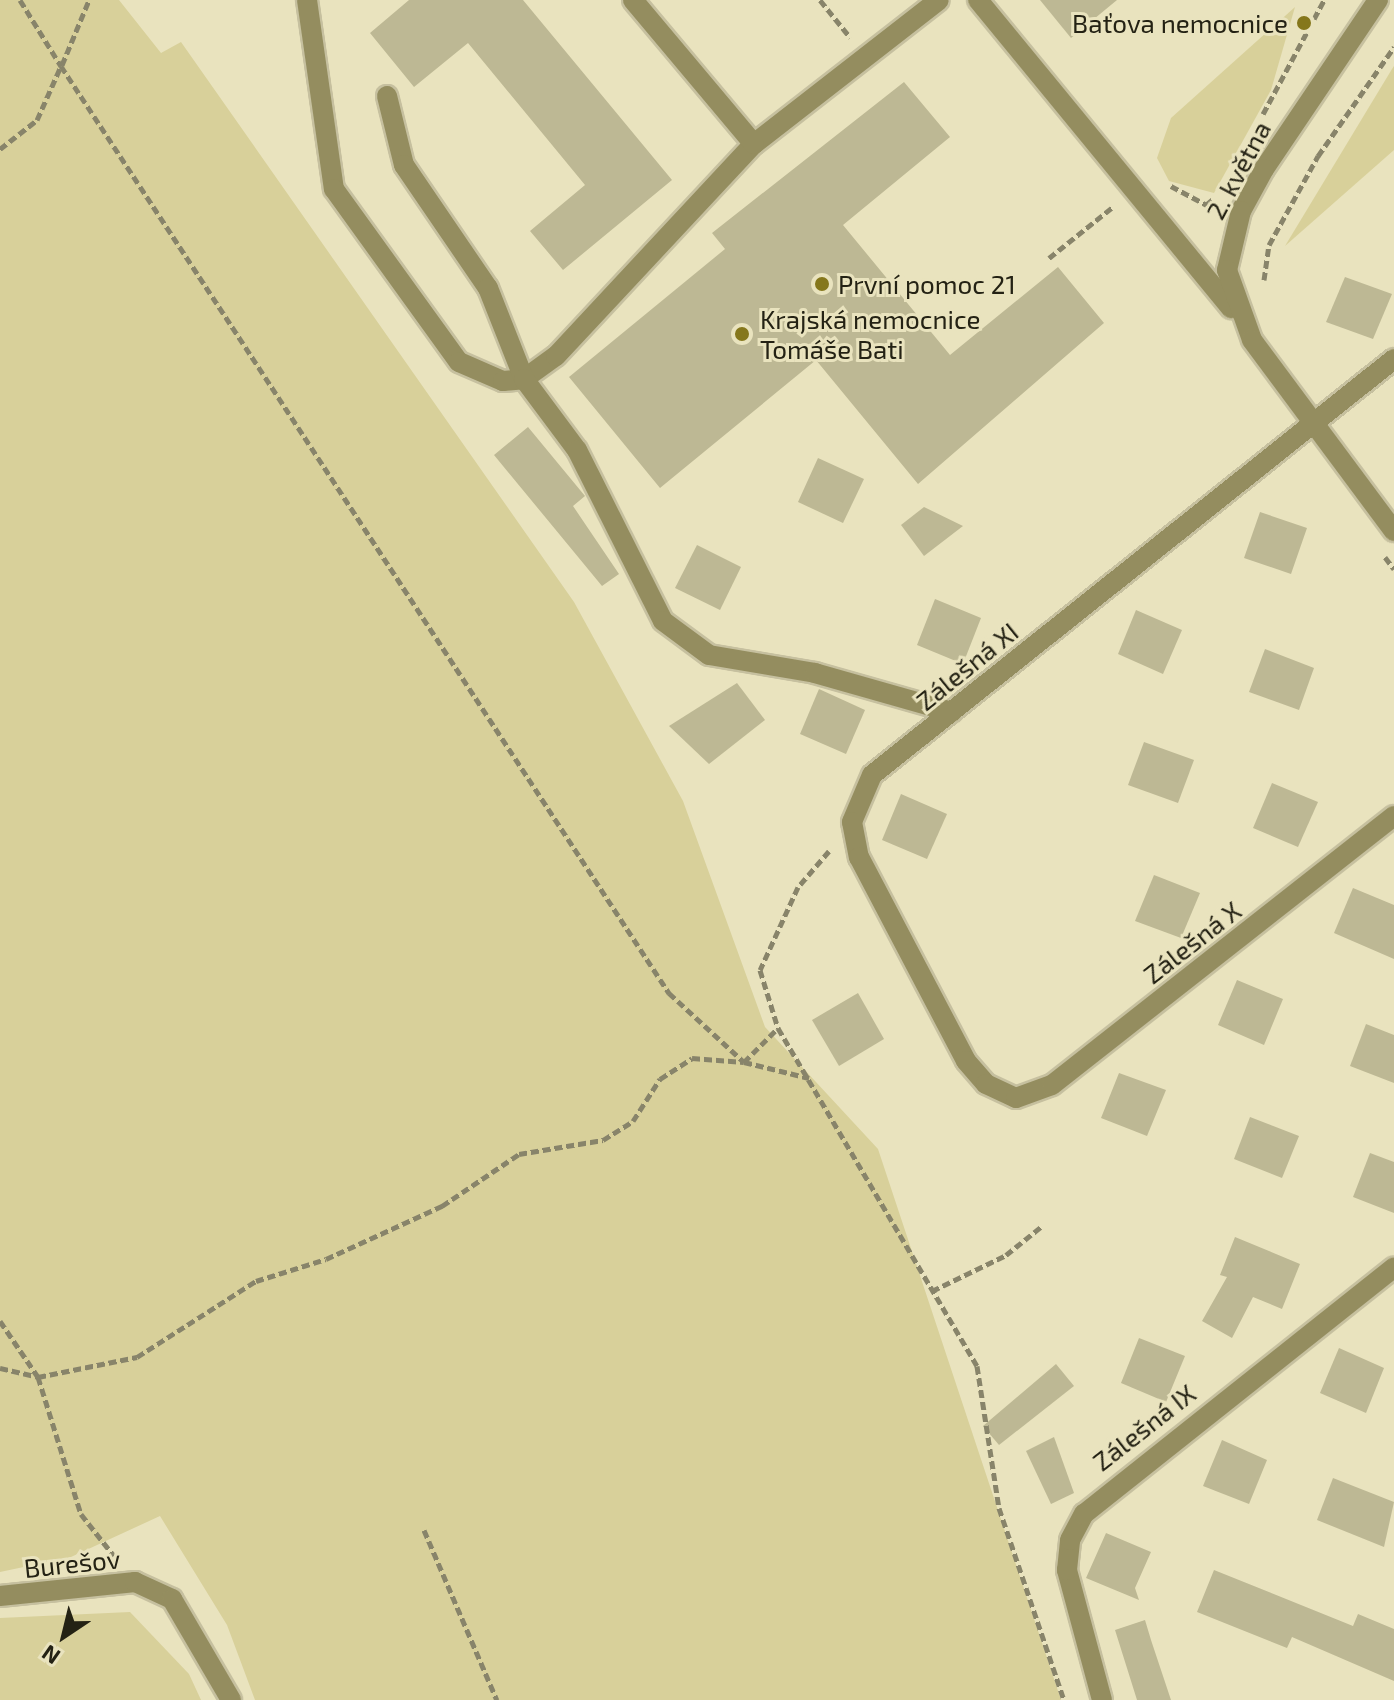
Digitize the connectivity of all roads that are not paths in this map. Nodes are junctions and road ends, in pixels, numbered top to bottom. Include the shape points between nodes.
1 (307, 0) edge
2 (633, 0) edge
3 (939, 0) edge
4 (978, 0) edge
5 (1378, 0) edge
6 (387, 96) dead end
7 (754, 144) junction
8 (1239, 318) junction
9 (1394, 359) edge
10 (524, 379) junction
11 (1312, 423) junction
12 (1394, 531) edge
13 (952, 712) junction
14 (1394, 816) edge
15 (1016, 1098) joint
16 (1394, 1267) edge
17 (0, 1596) edge
18 (231, 1700) edge
19 (1102, 1700) edge

1 - 10 street via 334,189 459,362 482,377
2 - 7 street
3 - 7 street
4 - 8 street
5 - 8 street, 2. května via 1241,211 1227,270
6 - 10 street via 404,165 488,288
7 - 10 street via 626,273 556,356
8 - 11 street, 2. května
9 - 11 street, Zálešná XI
10 - 13 street via 577,450 626,558 663,621 709,655 815,673
11 - 12 street, 2. května
11 - 13 street, Zálešná XI
13 - 15 street, Zálešná XI via 872,775 852,822 859,857 966,1061 986,1084
14 - 15 street, Zálešná X via 1052,1085
16 - 19 street, Zálešná IX via 1084,1514 1070,1540 1067,1570
17 - 18 street, Burešov via 135,1582 172,1599

